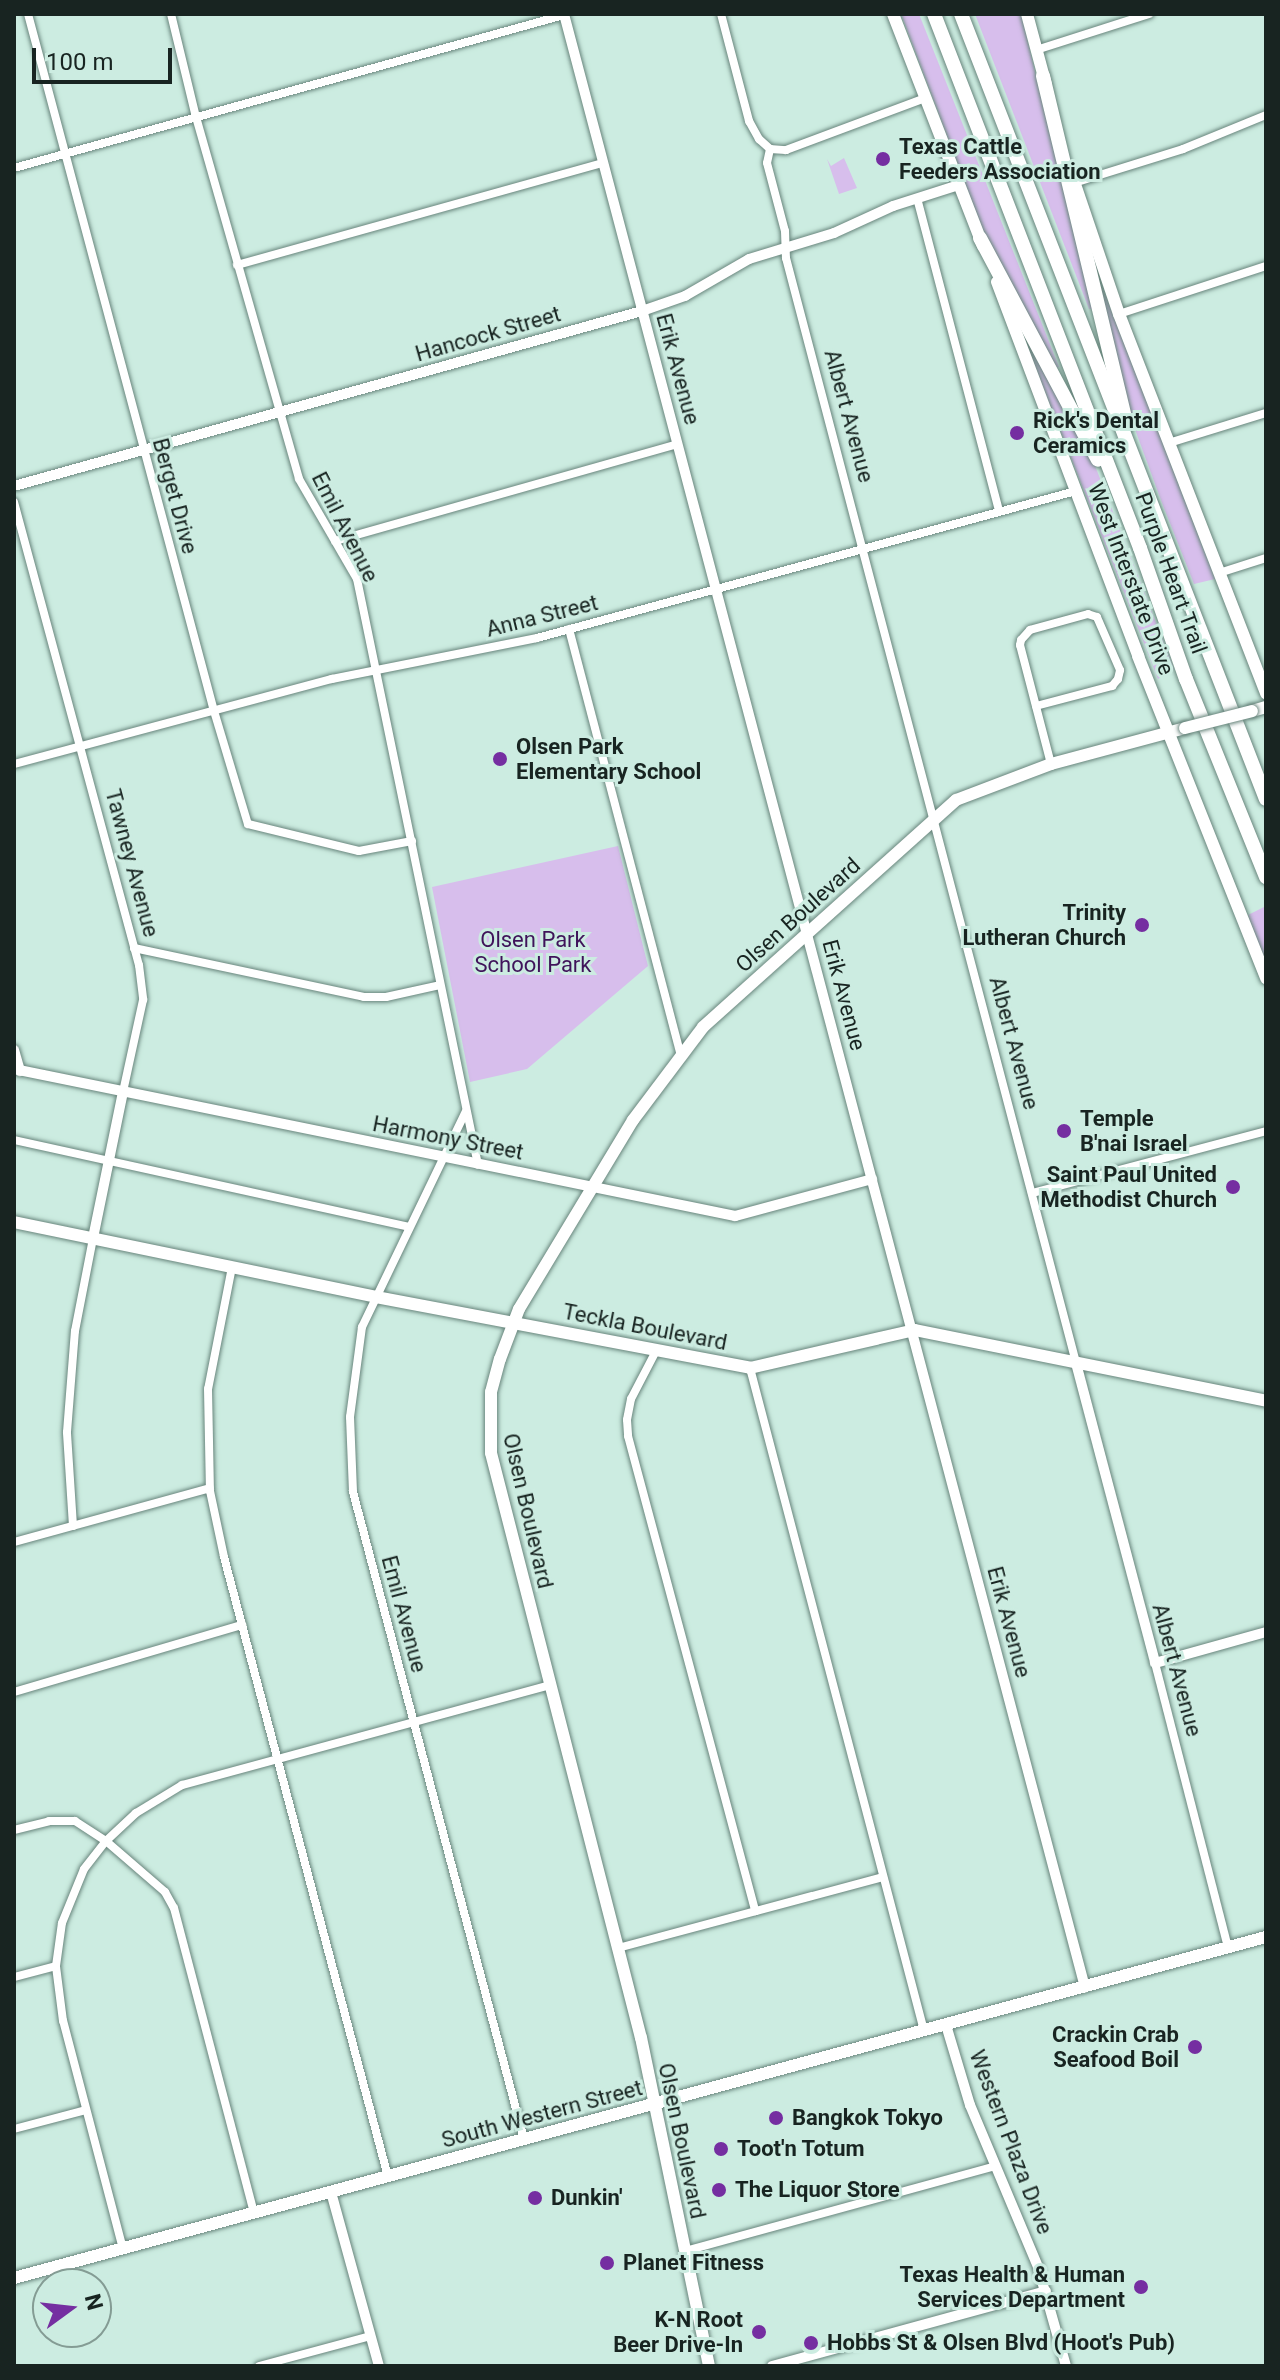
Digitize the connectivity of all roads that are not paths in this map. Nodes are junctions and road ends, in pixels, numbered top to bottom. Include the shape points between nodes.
1 (28, 14) edge
2 (171, 14) edge
3 (564, 14) edge
4 (721, 14) edge
5 (893, 14) edge
6 (934, 14) edge
7 (961, 14) edge
8 (1027, 14) edge
9 (1149, 14) edge
10 (1036, 50) junction
11 (1043, 76) junction
12 (925, 98) junction
13 (1266, 115) edge
14 (196, 117) junction
15 (770, 149) junction
16 (65, 154) junction
17 (603, 163) junction
18 (14, 168) edge
19 (1074, 183) junction
20 (959, 185) junction
21 (917, 198) junction
22 (980, 238) junction
23 (786, 247) junction
24 (237, 265) junction
25 (1266, 266) edge
26 (642, 311) junction
27 (1119, 314) junction
28 (1266, 413) edge
29 (280, 415) junction
30 (1169, 443) junction
31 (677, 444) junction
32 (145, 451) junction
33 (14, 486) edge
34 (1076, 491) junction
35 (1144, 491) junction
36 (14, 502) edge
37 (999, 511) junction
38 (335, 541) junction
39 (863, 548) junction
40 (1140, 548) junction
41 (1266, 558) edge
42 (1219, 573) junction
43 (716, 588) junction
44 (569, 629) junction
45 (378, 670) junction
46 (1266, 693) edge
47 (1036, 706) junction
48 (1266, 707) edge
49 (214, 711) junction
50 (1168, 733) junction
51 (80, 748) junction
52 (14, 764) edge
53 (1051, 764) junction
54 (1266, 799) edge
55 (935, 820) junction
56 (412, 841) junction
57 (1266, 877) edge
58 (807, 934) junction
59 (134, 948) junction
60 (1266, 978) edge
61 (440, 985) junction
62 (14, 1050) edge
63 (681, 1057) junction
64 (17, 1070) edge
65 (123, 1092) junction
66 (466, 1111) junction
67 (1266, 1131) edge
68 (14, 1140) edge
69 (442, 1157) junction
70 (110, 1160) junction
71 (478, 1165) junction
72 (872, 1179) junction
73 (594, 1188) junction
74 (1032, 1193) junction
75 (14, 1222) edge
76 (409, 1227) junction
77 (93, 1238) junction
78 (232, 1267) junction
79 (376, 1297) junction
80 (514, 1321) junction
81 (912, 1330) junction
82 (656, 1351) junction
83 (1076, 1363) junction
84 (750, 1368) junction
85 (1266, 1401) edge
86 (210, 1488) junction
87 (73, 1526) junction
88 (14, 1542) edge
89 (242, 1625) junction
90 (1266, 1632) edge
91 (1155, 1663) junction
92 (550, 1685) junction
93 (14, 1692) edge
94 (414, 1721) junction
95 (277, 1758) junction
96 (14, 1830) edge
97 (106, 1841) junction
98 (883, 1877) junction
99 (755, 1911) junction
100 (1266, 1937) edge
101 (1228, 1947) junction
102 (618, 1948) junction
103 (56, 1966) junction
104 (14, 1977) edge
105 (1085, 1987) junction
106 (946, 2025) junction
107 (924, 2031) junction
108 (654, 2104) junction
109 (86, 2110) junction
110 (14, 2129) edge
111 (524, 2139) junction
112 (995, 2166) junction
113 (388, 2177) junction
114 (331, 2192) junction
115 (254, 2213) junction
116 (123, 2249) junction
117 (685, 2251) junction
118 (14, 2278) edge
119 (1046, 2291) junction
120 (371, 2336) junction
121 (259, 2366) edge
122 (379, 2366) edge
123 (709, 2366) edge
124 (772, 2366) edge
125 (1066, 2366) edge

1 - 16 street, Berget Drive
2 - 14 street, Emil Avenue
3 - 14 street
3 - 17 street, Erik Avenue
4 - 15 street via 749,121
5 - 12 main road, West Interstate Drive
6 - 40 highway, Purple Heart Trail
7 - 35 highway, Purple Heart Trail
8 - 10 main road
9 - 10 street
10 - 11 main road
11 - 19 main road
11 - 35 highway
12 - 15 street via 786,150
12 - 20 main road, West Interstate Drive
13 - 19 street via 1183,149
14 - 16 street
14 - 24 street, Emil Avenue
15 - 23 street, Albert Avenue via 767,163
16 - 18 street
16 - 32 street, Berget Drive
17 - 24 street
17 - 26 street, Erik Avenue
19 - 27 main road
20 - 21 street, Hancock Street
20 - 22 main road, West Interstate Drive
21 - 23 street, Hancock Street via 851,227
21 - 37 street
22 - 34 main road, West Interstate Drive
22 - 40 highway
23 - 26 street, Hancock Street via 749,259 685,296
23 - 39 street, Albert Avenue
24 - 29 street, Emil Avenue
25 - 27 street
26 - 29 street, Hancock Street
26 - 31 street, Erik Avenue
27 - 30 main road
28 - 30 street
29 - 32 street, Hancock Street
29 - 38 street, Emil Avenue via 299,479
30 - 42 main road
31 - 38 street
31 - 43 street, Erik Avenue
32 - 33 street, Hancock Street
32 - 49 street, Berget Drive
34 - 37 street, Anna Street
34 - 50 main road, West Interstate Drive
35 - 54 highway, Purple Heart Trail
36 - 51 street, Tawney Avenue
37 - 39 street, Anna Street
38 - 45 street, Emil Avenue via 357,579
39 - 43 street, Anna Street
39 - 55 street, Albert Avenue
40 - 57 highway, Purple Heart Trail
41 - 42 street
42 - 46 main road
43 - 44 street, Anna Street
43 - 58 street, Erik Avenue
44 - 45 street, Anna Street
44 - 63 street
45 - 49 street, Anna Street
45 - 56 street, Emil Avenue
47 - 47 street via 1020,645 1023,636 1088,614 1097,617 1120,670 1118,679 1112,686
47 - 53 street
48 - 50 main road, Olsen Boulevard, bridge
49 - 51 street, Anna Street
49 - 56 street, Berget Drive via 248,824 359,851
50 - 53 main road, Olsen Boulevard
50 - 60 main road, West Interstate Drive
51 - 52 street, Anna Street
51 - 59 street, Tawney Avenue
53 - 55 main road, Olsen Boulevard via 956,800
55 - 58 main road, Olsen Boulevard
55 - 74 street, Albert Avenue
56 - 61 street, Emil Avenue
58 - 63 main road, Olsen Boulevard via 703,1027
58 - 72 street, Erik Avenue
59 - 61 street via 364,997
59 - 65 street, Tawney Avenue via 143,1000
61 - 66 street, Emil Avenue
62 - 64 street
63 - 73 main road, Olsen Boulevard via 633,1120
64 - 65 street, Harmony Street
65 - 69 street, Harmony Street
65 - 70 street, Tawney Avenue
66 - 69 street, Emil Avenue
66 - 71 street, Emil Avenue
67 - 74 street
68 - 70 street
69 - 71 street, Harmony Street
69 - 76 street, Emil Avenue
70 - 76 street
70 - 77 street, Tawney Avenue
71 - 73 street, Harmony Street
72 - 73 street, Harmony Street via 735,1216
72 - 81 street, Erik Avenue
73 - 80 main road, Olsen Boulevard
74 - 83 street, Albert Avenue
75 - 77 main road, Teckla Boulevard
76 - 79 street, Emil Avenue
77 - 78 main road, Teckla Boulevard
77 - 87 street via 75,1331 67,1432
78 - 79 main road, Teckla Boulevard
78 - 86 street via 208,1389
79 - 80 main road, Teckla Boulevard
79 - 94 street, Emil Avenue via 362,1327 350,1417 353,1492
80 - 82 main road, Teckla Boulevard
80 - 92 main road, Olsen Boulevard via 491,1392 491,1453
81 - 83 main road, Teckla Boulevard
81 - 84 main road, Teckla Boulevard
81 - 105 street, Erik Avenue
82 - 84 main road, Teckla Boulevard
82 - 99 street via 631,1399 628,1436
83 - 85 main road, Teckla Boulevard
83 - 91 street, Albert Avenue
84 - 98 street
86 - 87 street
86 - 89 street
87 - 88 street
89 - 93 street
89 - 95 street
90 - 91 street
91 - 101 street, Albert Avenue
92 - 94 street
92 - 102 main road, Olsen Boulevard
94 - 95 street
94 - 111 street, Emil Avenue
95 - 97 street via 166,1792
95 - 113 street
96 - 97 street via 64,1819 89,1827
97 - 103 street via 73,1890
97 - 115 street via 165,1892 174,1908
98 - 99 street
98 - 107 street
99 - 102 street
100 - 101 main road, South Western Street
101 - 105 main road, South Western Street
102 - 108 main road, Olsen Boulevard
103 - 104 street
103 - 109 street via 63,2021
105 - 106 main road, South Western Street
106 - 107 main road, South Western Street
106 - 112 street, Western Plaza Drive
107 - 108 main road, South Western Street
108 - 111 main road, South Western Street
108 - 117 main road, Olsen Boulevard
109 - 110 street
109 - 116 street
111 - 113 main road, South Western Street
112 - 117 street
112 - 119 street, Western Plaza Drive
113 - 114 main road, South Western Street
114 - 115 main road, South Western Street
114 - 120 street
115 - 116 main road, South Western Street
116 - 118 main road, South Western Street
117 - 123 main road, Olsen Boulevard
119 - 124 street
119 - 125 street, Western Plaza Drive
120 - 121 street
120 - 122 street

